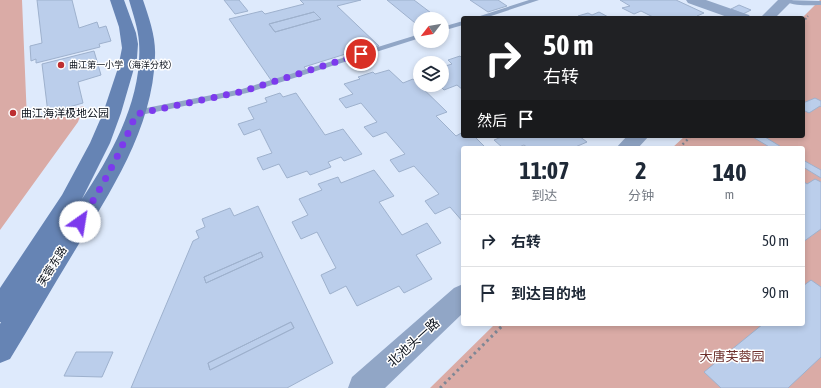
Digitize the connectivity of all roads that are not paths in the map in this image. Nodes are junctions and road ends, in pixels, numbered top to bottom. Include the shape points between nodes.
1 (117, 0) edge
2 (136, 0) edge
3 (536, 0) edge
4 (693, 0) edge
5 (786, 0) edge
6 (821, 2) edge
7 (484, 16) edge
8 (738, 16) edge
9 (768, 16) edge
10 (461, 24) edge
11 (449, 27) edge
12 (413, 38) edge
13 (136, 114) junction
14 (637, 138) edge
15 (628, 146) edge
16 (461, 298) edge
17 (0, 310) edge
18 (0, 349) edge
19 (362, 388) edge

1 - 17 main road, 芙蓉东路 via 125,20 130,45 108,125 92,162 51,234
2 - 13 main road, 芙蓉东路 via 147,36 147,57 144,85
3 - 7 lane
4 - 8 street
5 - 6 lane
5 - 9 street
10 - 11 lane
12 - 13 lane via 244,91
13 - 18 main road, 芙蓉东路 via 104,184
14 - 15 street
16 - 19 street, 北池头一路

